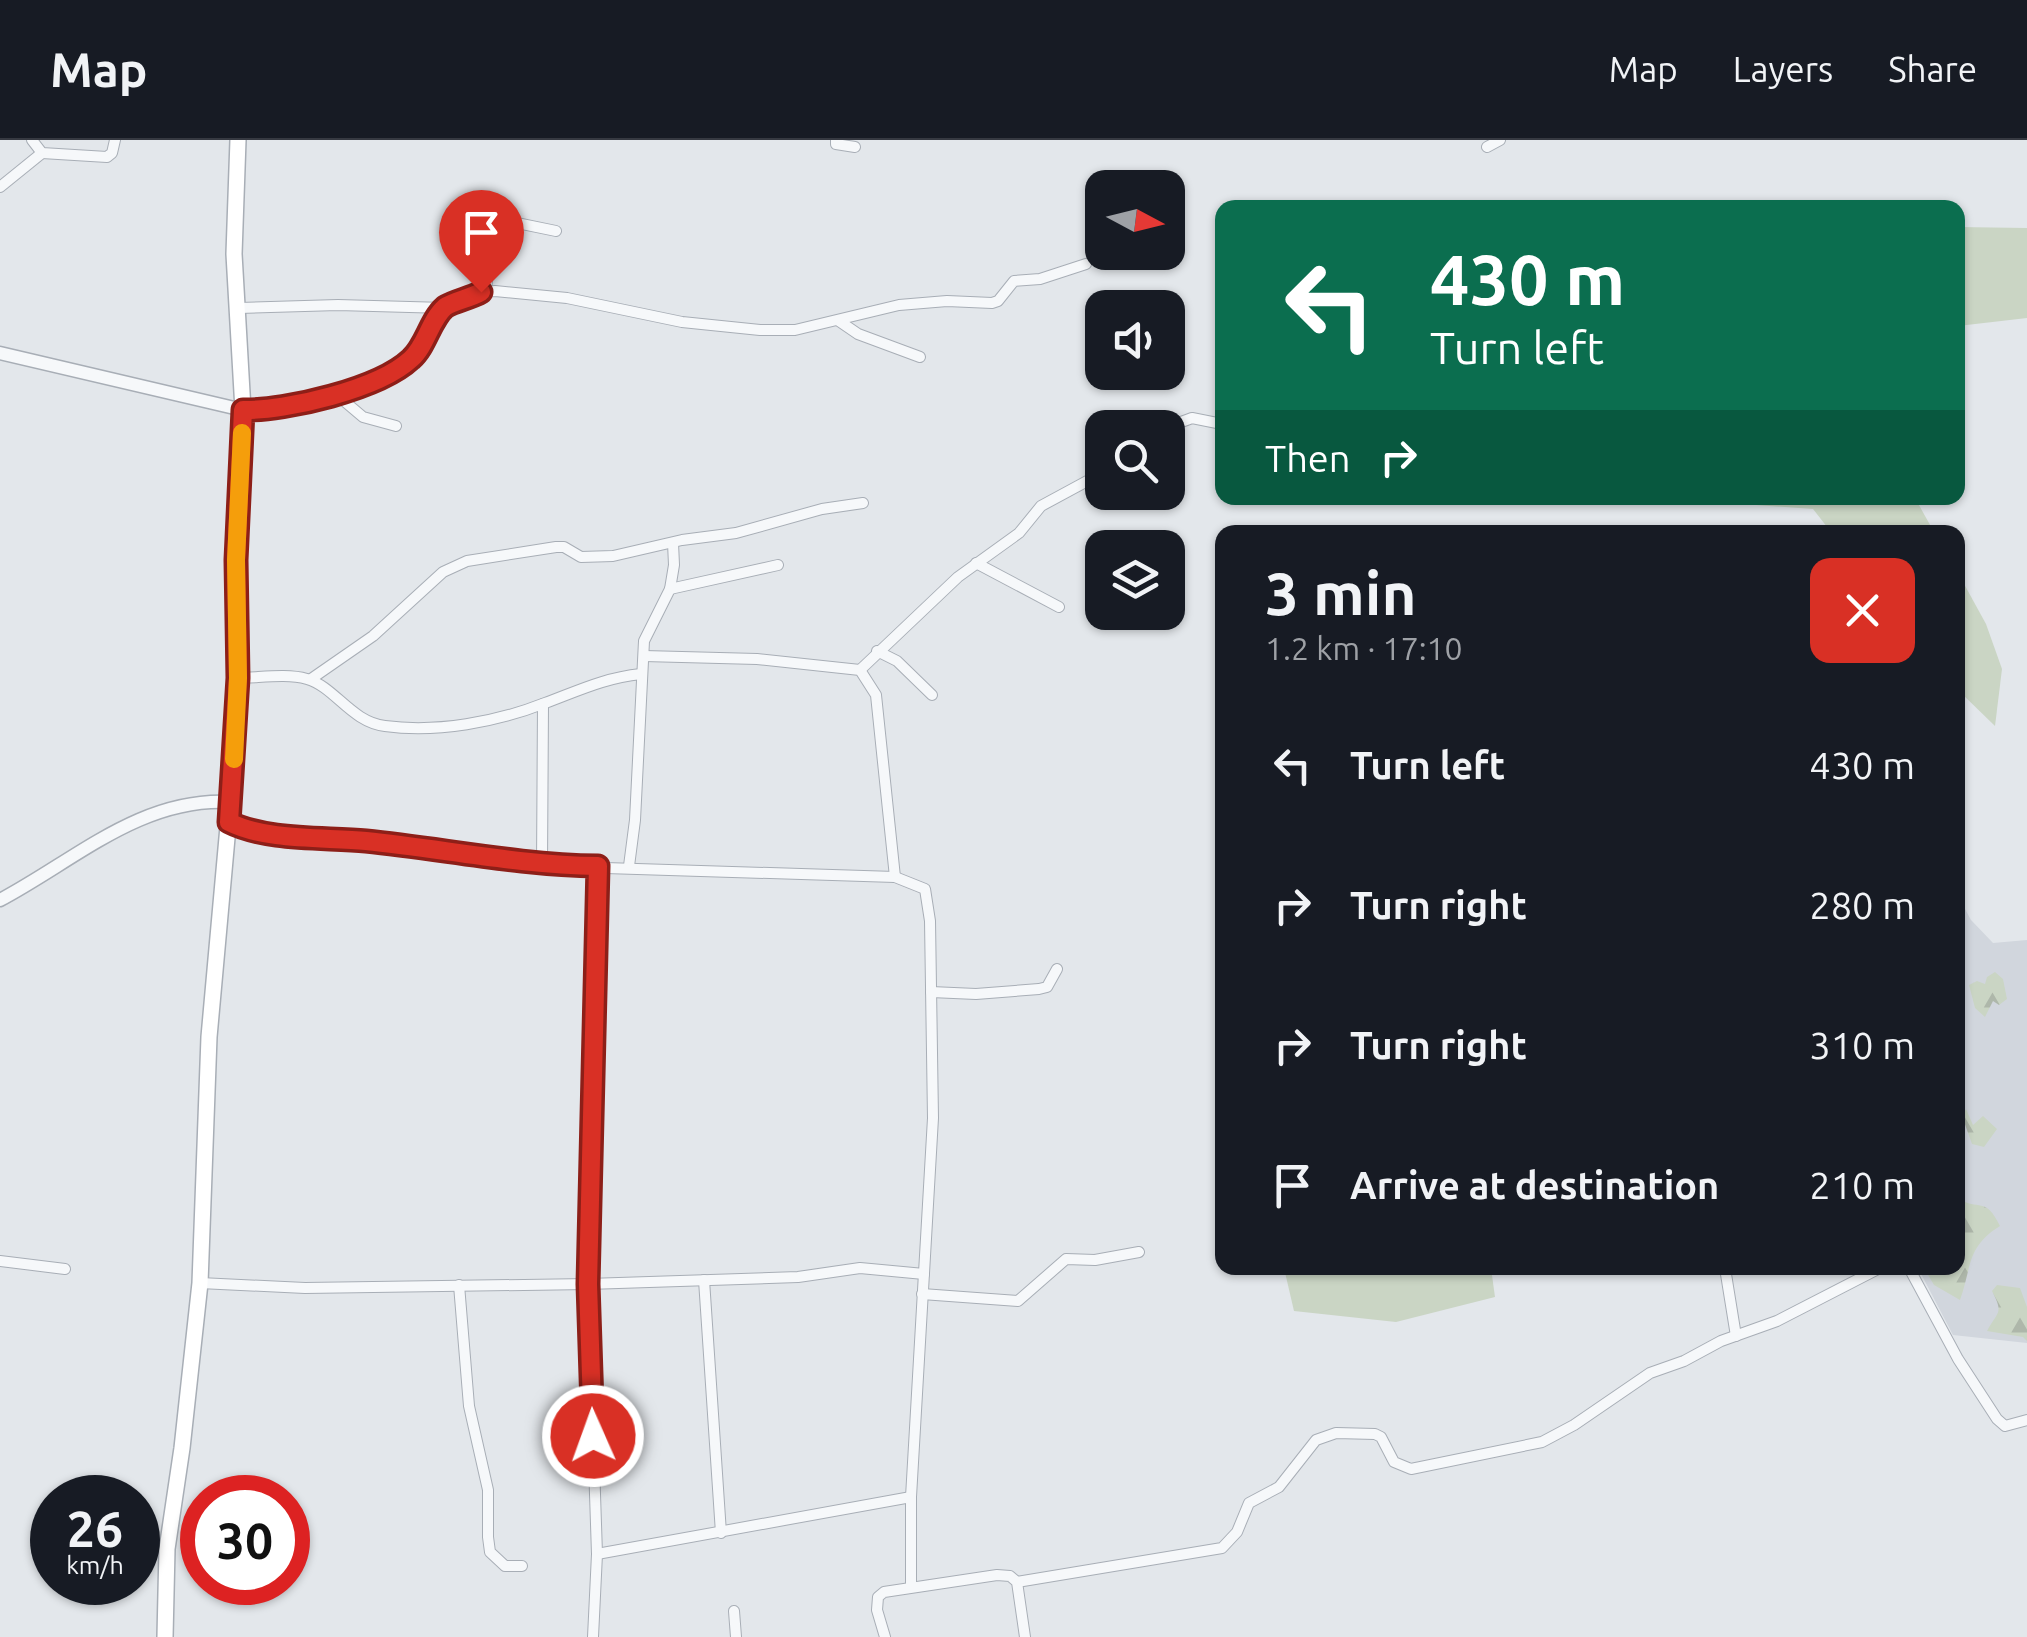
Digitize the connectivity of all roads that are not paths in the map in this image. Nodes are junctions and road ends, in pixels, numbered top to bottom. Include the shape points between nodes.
1 (32, 140) edge
2 (115, 140) edge
3 (238, 140) edge
4 (836, 140) edge
5 (1500, 140) edge
6 (855, 147) dead end
7 (1487, 147) dead end
8 (42, 153) junction
9 (0, 187) edge
10 (556, 231) dead end
11 (1085, 264) edge
12 (486, 290) junction
13 (239, 308) junction
14 (445, 308) junction
15 (839, 322) junction
16 (0, 353) edge
17 (920, 357) dead end
18 (337, 395) junction
19 (243, 410) junction
20 (1185, 421) edge
21 (1215, 423) edge
22 (396, 426) dead end
23 (1085, 481) edge
24 (863, 503) dead end
25 (673, 542) junction
26 (976, 563) junction
27 (778, 565) dead end
28 (670, 589) junction
29 (1059, 607) dead end
30 (877, 651) junction
31 (644, 656) junction
32 (860, 670) junction
33 (641, 674) junction
34 (238, 678) junction
35 (311, 679) junction
36 (932, 695) dead end
37 (543, 704) junction
38 (230, 802) junction
39 (229, 822) junction
40 (542, 866) junction
41 (598, 866) junction
42 (629, 866) junction
43 (895, 876) junction
44 (0, 900) edge
45 (1057, 970) dead end
46 (930, 992) junction
47 (1139, 1252) dead end
48 (0, 1261) edge
49 (65, 1270) dead end
50 (924, 1274) junction
51 (1727, 1275) edge
52 (1866, 1275) edge
53 (1913, 1275) edge
54 (704, 1280) junction
55 (200, 1283) junction
56 (588, 1284) junction
57 (459, 1286) junction
58 (922, 1294) junction
59 (1736, 1336) junction
60 (2027, 1420) edge
61 (911, 1498) junction
62 (721, 1534) junction
63 (598, 1554) junction
64 (522, 1566) dead end
65 (1017, 1582) junction
66 (911, 1586) junction
67 (734, 1611) dead end
68 (165, 1637) edge
69 (593, 1637) edge
70 (736, 1637) edge
71 (886, 1637) edge
72 (1025, 1637) edge

1 - 8 street
2 - 8 street via 107,157
3 - 13 main road
4 - 6 street
5 - 7 street
8 - 9 street
10 - 12 street via 497,222
11 - 15 street via 1014,281 992,302 899,304
12 - 14 street
12 - 15 street via 728,329 795,330
13 - 14 street
13 - 19 main road
14 - 18 street via 414,357
15 - 17 street
16 - 19 street
18 - 19 street
18 - 22 street via 363,417
19 - 34 main road
20 - 21 street
23 - 26 street via 1041,506 1020,533
24 - 25 street
25 - 28 street
25 - 35 street via 613,556 581,557 556,546 467,561 443,572 373,636
26 - 29 street
26 - 30 street
27 - 28 street
28 - 31 street via 644,641
30 - 32 street
30 - 36 street via 898,661
31 - 32 street
31 - 33 street
32 - 43 street via 876,695
33 - 37 street via 601,680
33 - 42 street
34 - 35 street
34 - 38 main road
35 - 37 street via 344,707 384,726 460,725
37 - 40 street
38 - 39 main road
38 - 44 street via 182,803 132,823
39 - 40 street via 256,832
39 - 55 main road via 209,1037
40 - 41 street
41 - 42 street
41 - 56 street
42 - 43 street
43 - 46 street via 926,889
45 - 46 street via 1040,989
46 - 50 street via 933,1118
47 - 58 street via 1066,1260 1018,1301
48 - 49 street
50 - 54 street via 860,1268
50 - 58 street
51 - 59 street
52 - 59 street
53 - 60 street via 1997,1419 2005,1426
54 - 56 street
54 - 62 street
55 - 57 street
55 - 68 main road via 167,1549
56 - 57 street
56 - 63 street
57 - 64 street via 469,1406 488,1490 490,1552 505,1566
58 - 61 street
59 - 65 street via 1650,1373 1542,1442 1411,1469 1394,1462 1375,1434 1336,1433 1308,1446 1278,1487 1249,1503 1222,1548
61 - 62 street
61 - 66 street
62 - 63 street
63 - 69 street
65 - 66 street via 997,1575
65 - 72 street
66 - 71 street via 878,1597
67 - 70 street

